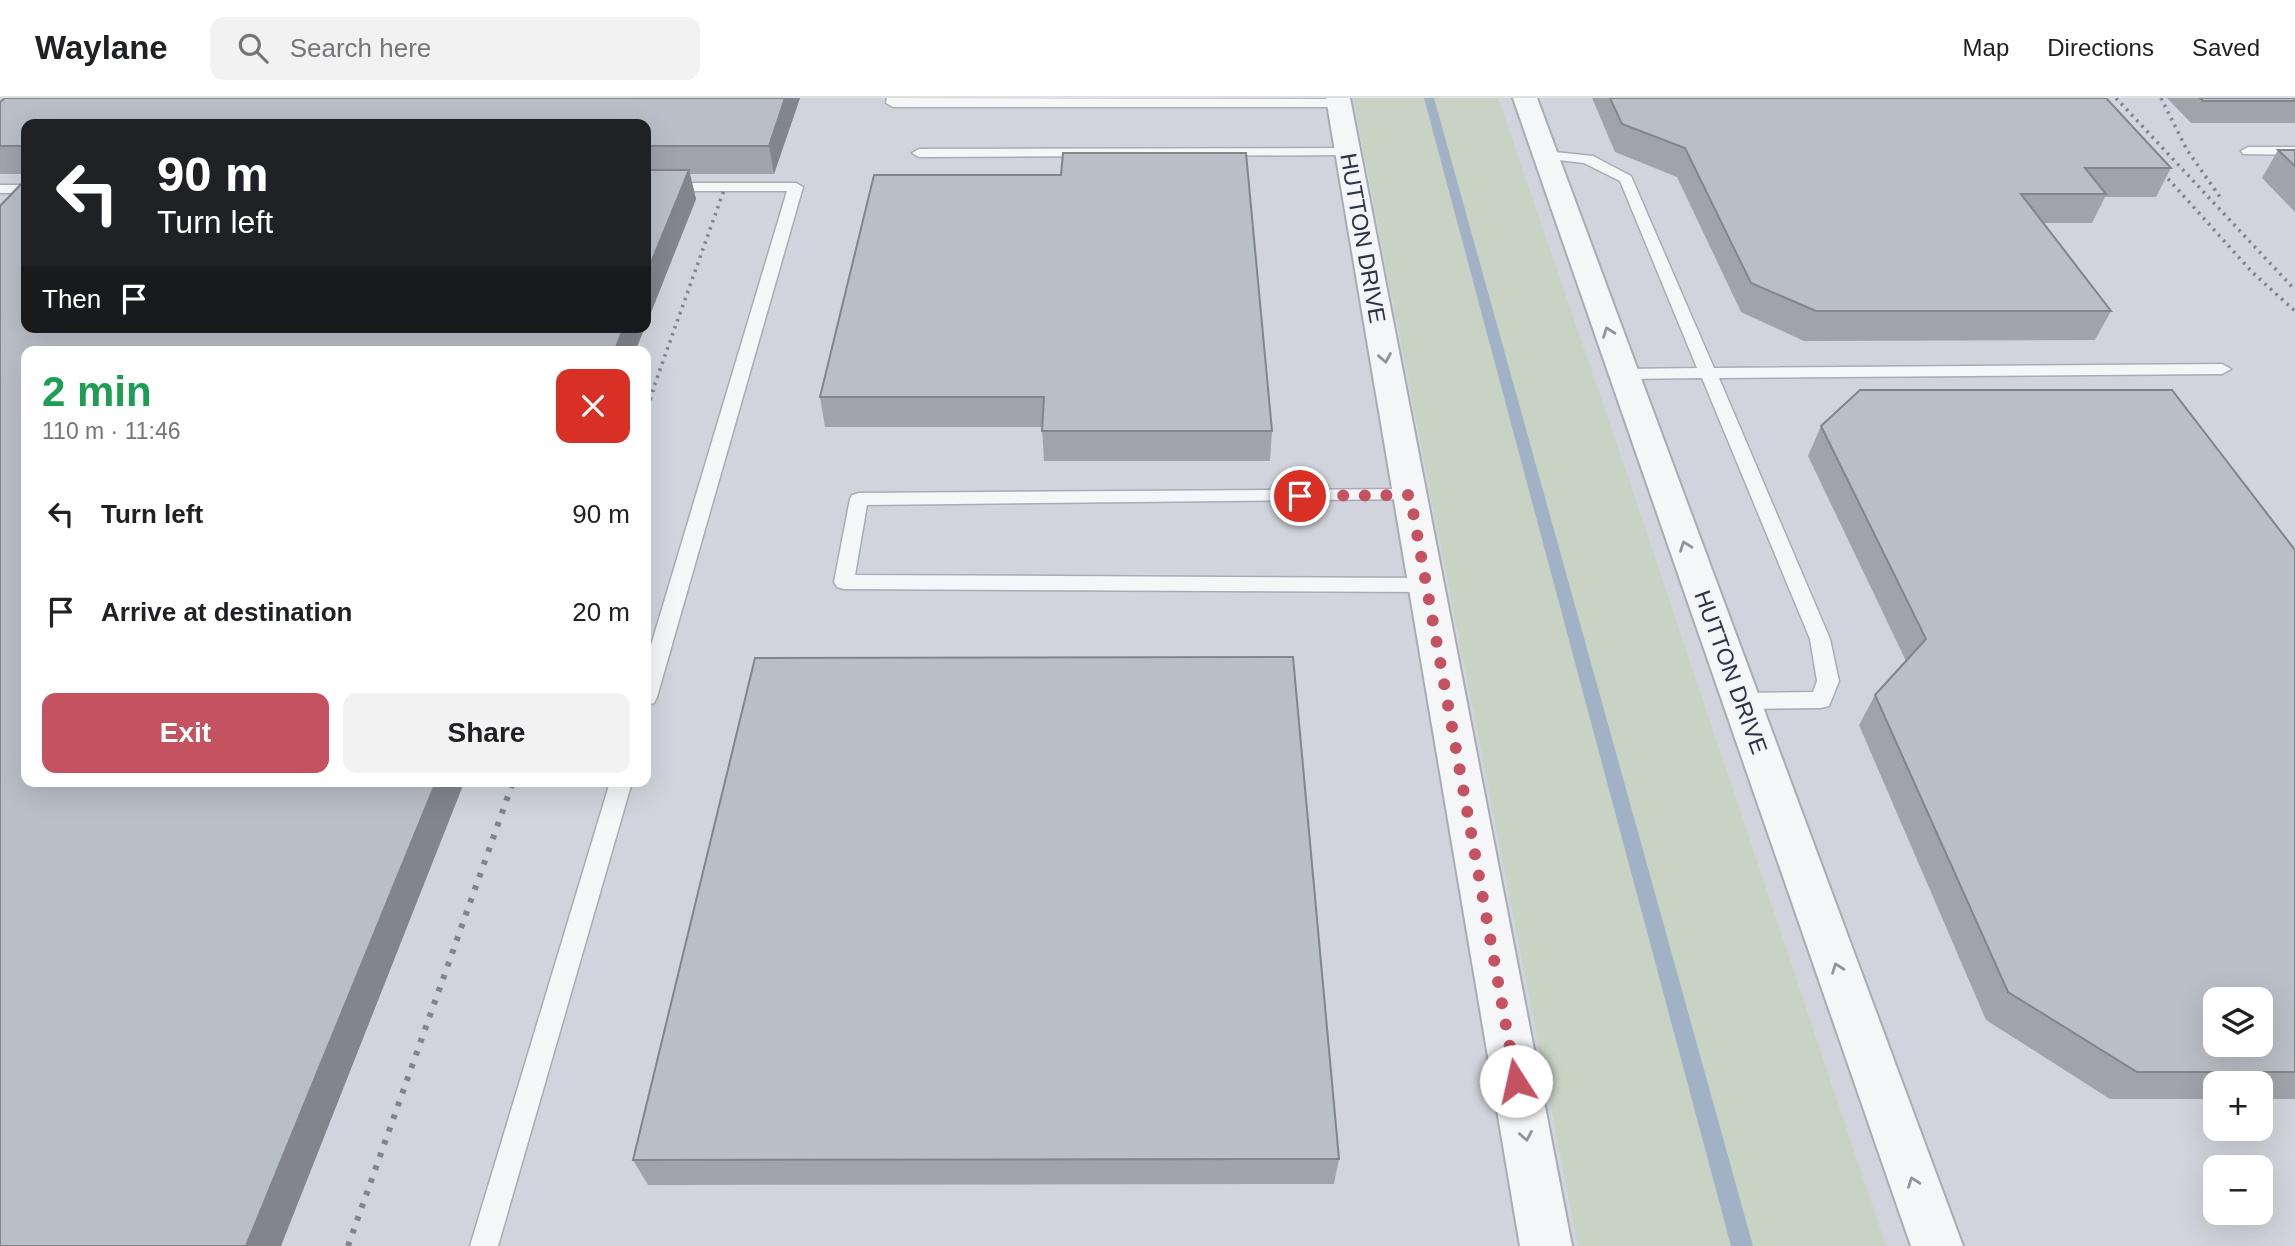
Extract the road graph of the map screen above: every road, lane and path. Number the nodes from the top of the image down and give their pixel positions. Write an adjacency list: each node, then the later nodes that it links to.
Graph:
1 (894, 98): 3 (lane)
2 (1525, 98): 9 (street, HUTTON DRIVE)
3 (1241, 100): 4 (lane)
4 (1338, 101): 7 (street, HUTTON DRIVE)
5 (2248, 151): 6 (lane)
6 (2295, 151)
7 (1348, 152): 8 (lane); 16 (street, HUTTON DRIVE, one-way to 16)
8 (919, 153)
9 (1545, 155): 14 (street, HUTTON DRIVE, one-way to 9); 15 (lane)
10 (651, 187): 18 (lane)
11 (0, 189): 12 (lane)
12 (21, 189)
13 (2222, 369): 15 (lane)
14 (1623, 374): 15 (lane); 19 (street, HUTTON DRIVE, one-way to 14)
15 (1709, 374): 19 (lane)
16 (1410, 495): 17 (street, HUTTON DRIVE); 17 (lane)
17 (1426, 586): 22 (street, HUTTON DRIVE, one-way to 22)
18 (651, 680)
19 (1741, 701): 23 (street, HUTTON DRIVE, one-way to 19)
20 (620, 787): 21 (lane)
21 (484, 1246)
22 (1546, 1246)
23 (1937, 1246)

